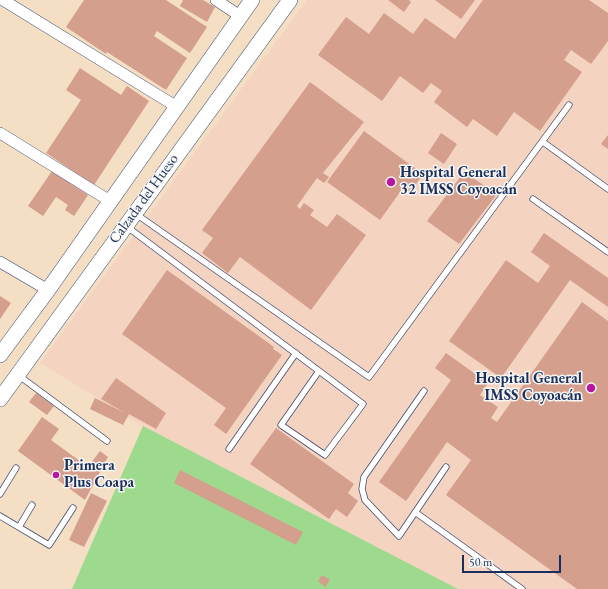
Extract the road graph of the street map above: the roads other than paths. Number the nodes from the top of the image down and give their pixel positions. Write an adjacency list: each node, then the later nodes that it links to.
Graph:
1 (4, 0): 7 (street)
2 (216, 0): 5 (street)
3 (252, 0): 5 (main road, Calzada del Hueso)
4 (290, 0): 13 (main road, Calzada del Hueso)
5 (240, 16): 7 (main road, Calzada del Hueso)
6 (569, 105): 9 (lane)
7 (176, 107): 12 (main road, Calzada del Hueso)
8 (0, 133): 12 (street)
9 (543, 142): 10 (lane); 13 (lane)
10 (608, 189)
11 (533, 199): 15 (lane)
12 (110, 201): 17 (main road, Calzada del Hueso)
13 (134, 213): 14 (main road, Calzada del Hueso)
14 (125, 225): 18 (lane); 21 (main road, Calzada del Hueso)
15 (608, 252)
16 (0, 262): 17 (street)
17 (48, 290): 19 (main road, Calzada del Hueso)
18 (296, 353): 20 (lane); 25 (lane)
19 (0, 355)
20 (319, 371): 20 (lane)
21 (17, 375): 23 (main road, Calzada del Hueso); 24 (lane)
22 (424, 391): 31 (lane)
23 (0, 399)
24 (107, 441)
25 (229, 449)
26 (446, 467): 31 (lane)
27 (16, 468): 28 (lane)
28 (0, 494)
29 (32, 505): 33 (lane)
30 (73, 508): 33 (lane)
31 (415, 512): 34 (lane)
32 (0, 516): 33 (lane)
33 (19, 528)
34 (522, 589)

